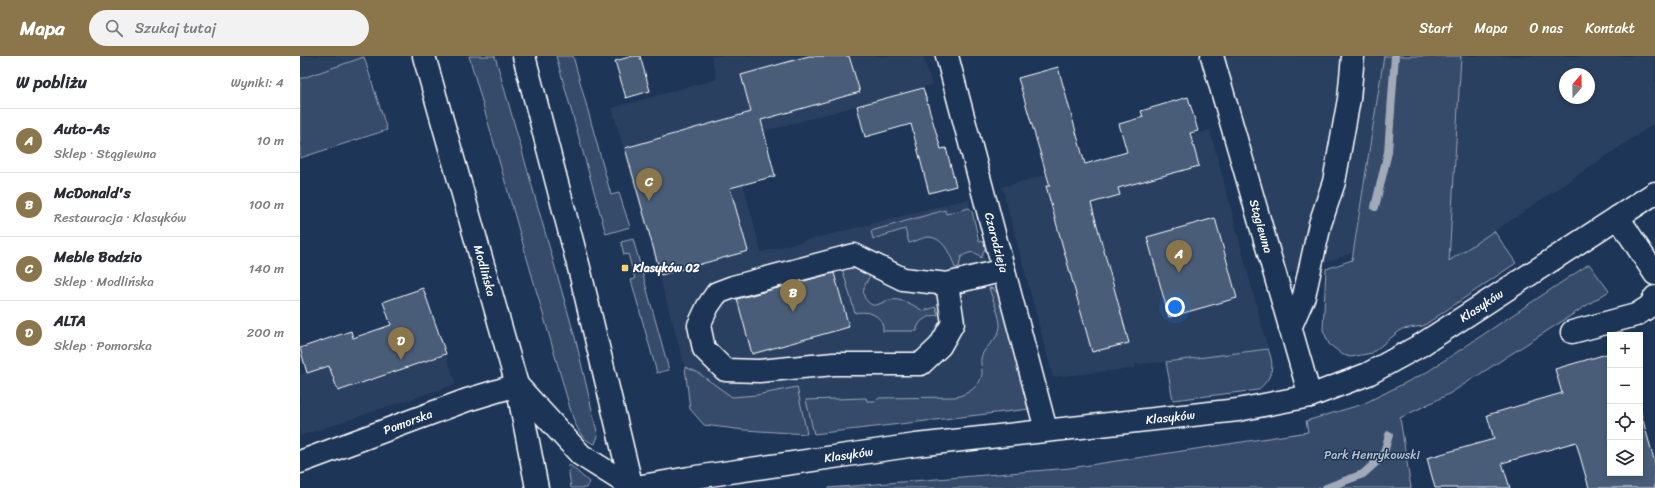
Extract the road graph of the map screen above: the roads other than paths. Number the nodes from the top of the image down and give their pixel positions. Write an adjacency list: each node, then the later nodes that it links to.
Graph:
1 (424, 56): 14 (street, Modlińska)
2 (524, 56): 19 (street)
3 (947, 56): 8 (street, Czarodzieja)
4 (1212, 56): 12 (street, Stągiewna)
5 (1353, 56): 12 (street)
6 (1655, 193): 7 (street, Klasyków)
7 (1618, 217): 9 (street); 15 (street, Klasyków)
8 (1004, 270): 10 (street); 16 (street, Czarodzieja)
9 (1655, 274)
10 (947, 284): 10 (street)
11 (1655, 297): 13 (street)
12 (1290, 328): 15 (street, Stągiewna)
13 (1572, 332)
14 (517, 385): 17 (street, Pomorska); 18 (street, Modlińska); 19 (street)
15 (1310, 396): 16 (street, Klasyków)
16 (1046, 430): 19 (street, Klasyków)
17 (300, 462)
18 (537, 488)
19 (631, 488)

